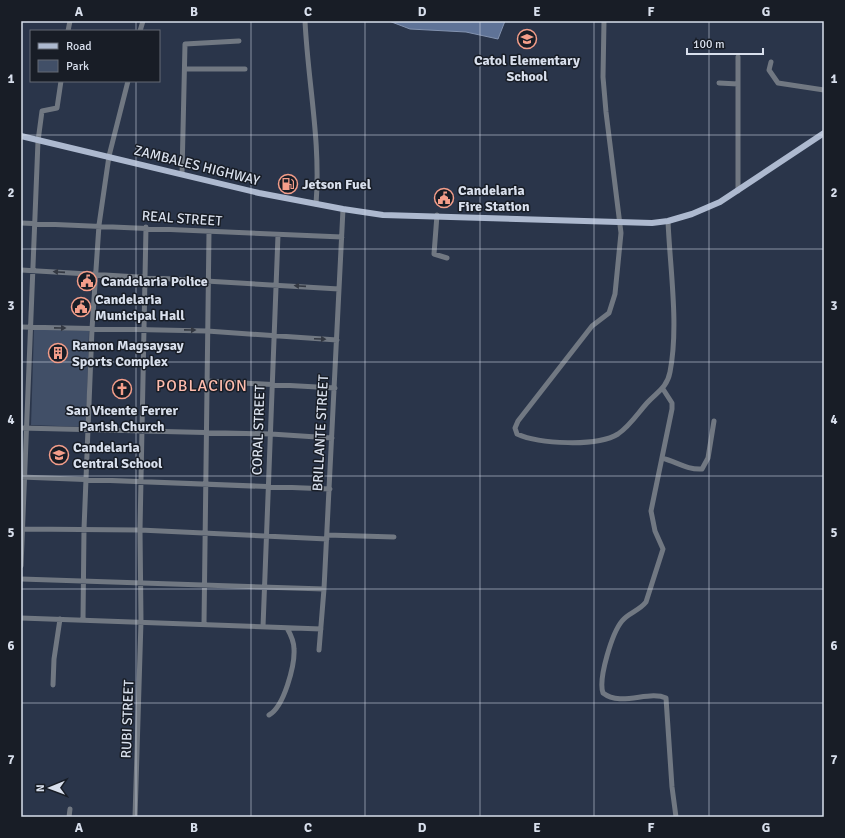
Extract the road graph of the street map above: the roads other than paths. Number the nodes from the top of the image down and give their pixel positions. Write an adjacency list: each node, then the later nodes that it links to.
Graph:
1 (305, 21): 19 (street)
2 (604, 21): 25 (street)
3 (239, 41): 6 (street)
4 (738, 57): 11 (street)
5 (771, 62): 12 (street)
6 (185, 69): 7 (street); 17 (street)
7 (245, 69)
8 (61, 82): 15 (street)
9 (128, 82): 16 (street)
10 (719, 83): 11 (street)
11 (738, 84): 18 (street)
12 (824, 90)
13 (824, 133): 18 (main road, ZAMBALES HIGHWAY)
14 (21, 136): 15 (main road, ZAMBALES HIGHWAY)
15 (38, 141): 16 (main road, ZAMBALES HIGHWAY); 24 (street)
16 (109, 156): 17 (main road, ZAMBALES HIGHWAY); 26 (street)
17 (182, 174): 19 (main road, ZAMBALES HIGHWAY)
18 (738, 191): 22 (main road, ZAMBALES HIGHWAY)
19 (316, 204): 20 (main road, ZAMBALES HIGHWAY)
20 (343, 209): 21 (main road, ZAMBALES HIGHWAY); 30 (street, BRILLANTE STREET)
21 (437, 215): 25 (main road, ZAMBALES HIGHWAY); 31 (street)
22 (668, 221): 25 (main road, ZAMBALES HIGHWAY); 49 (street)
23 (21, 223): 24 (street, REAL STREET)
24 (35, 224): 26 (street, REAL STREET); 33 (street)
25 (620, 224): 49 (street)
26 (99, 225): 27 (street, REAL STREET); 34 (street)
27 (146, 227): 28 (street, REAL STREET); 35 (street, RUBI STREET)
28 (209, 232): 29 (street, REAL STREET); 36 (street)
29 (278, 235): 30 (street, REAL STREET); 37 (street, CORAL STREET)
30 (342, 237): 38 (street, BRILLANTE STREET)
31 (447, 258)
32 (21, 270): 33 (street)
33 (32, 270): 34 (street, one-way to 33); 40 (street)
34 (96, 275): 35 (street); 41 (street)
35 (145, 276): 36 (street); 42 (street, RUBI STREET)
36 (209, 281): 37 (street); 43 (street)
37 (276, 285): 38 (street, one-way to 37); 44 (street, CORAL STREET)
38 (339, 289): 45 (street, BRILLANTE STREET)
39 (21, 328): 40 (street)
40 (31, 328): 41 (street, one-way to 41); 51 (street)
41 (92, 329): 42 (street); 52 (street)
42 (144, 329): 43 (street, one-way to 43); 53 (street, RUBI STREET)
43 (207, 331): 44 (street); 46 (street)
44 (274, 336): 45 (street, one-way to 45); 47 (street, CORAL STREET)
45 (337, 340): 48 (street, BRILLANTE STREET)
46 (207, 381): 47 (street); 54 (street)
47 (272, 384): 48 (street); 55 (street, CORAL STREET)
48 (335, 388): 56 (street, BRILLANTE STREET)
49 (663, 389): 57 (street)
50 (714, 420): 57 (street)
51 (24, 428): 52 (street); 58 (street)
52 (89, 431): 53 (street); 59 (street)
53 (142, 432): 54 (street); 60 (street, RUBI STREET)
54 (207, 433): 55 (street); 61 (street)
55 (271, 434): 56 (street); 62 (street, CORAL STREET)
56 (332, 438): 63 (street, BRILLANTE STREET)
57 (662, 458): 92 (street)
58 (23, 477): 59 (street); 64 (street)
59 (87, 481): 60 (street); 65 (street)
60 (141, 481): 61 (street); 66 (street, RUBI STREET)
61 (206, 483): 62 (street); 67 (street)
62 (268, 486): 63 (street); 68 (street, CORAL STREET)
63 (330, 489): 69 (street, BRILLANTE STREET)
64 (22, 529): 65 (street); 71 (street)
65 (84, 529): 66 (street); 73 (street)
66 (140, 530): 67 (street); 74 (street, RUBI STREET)
67 (205, 533): 68 (street); 75 (street)
68 (266, 536): 69 (street); 76 (street, CORAL STREET)
69 (327, 537): 70 (street); 77 (street, BRILLANTE STREET)
70 (394, 537)
71 (21, 566)
72 (21, 579): 73 (street)
73 (83, 580): 74 (street); 80 (street)
74 (141, 583): 75 (street); 81 (street, RUBI STREET)
75 (205, 585): 76 (street); 82 (street)
76 (264, 587): 77 (street); 83 (street, CORAL STREET)
77 (324, 589): 85 (street, BRILLANTE STREET)
78 (21, 618): 79 (street)
79 (60, 619): 80 (street); 87 (street)
80 (83, 620): 81 (street)
81 (141, 621): 82 (street); 91 (street, RUBI STREET)
82 (204, 624): 83 (street)
83 (263, 627): 84 (street)
84 (288, 628): 85 (street); 88 (street)
85 (321, 629): 86 (street, BRILLANTE STREET)
86 (319, 650)
87 (53, 685)
88 (269, 715)
89 (70, 809): 90 (street)
90 (69, 817)
91 (135, 817)
92 (676, 817)

